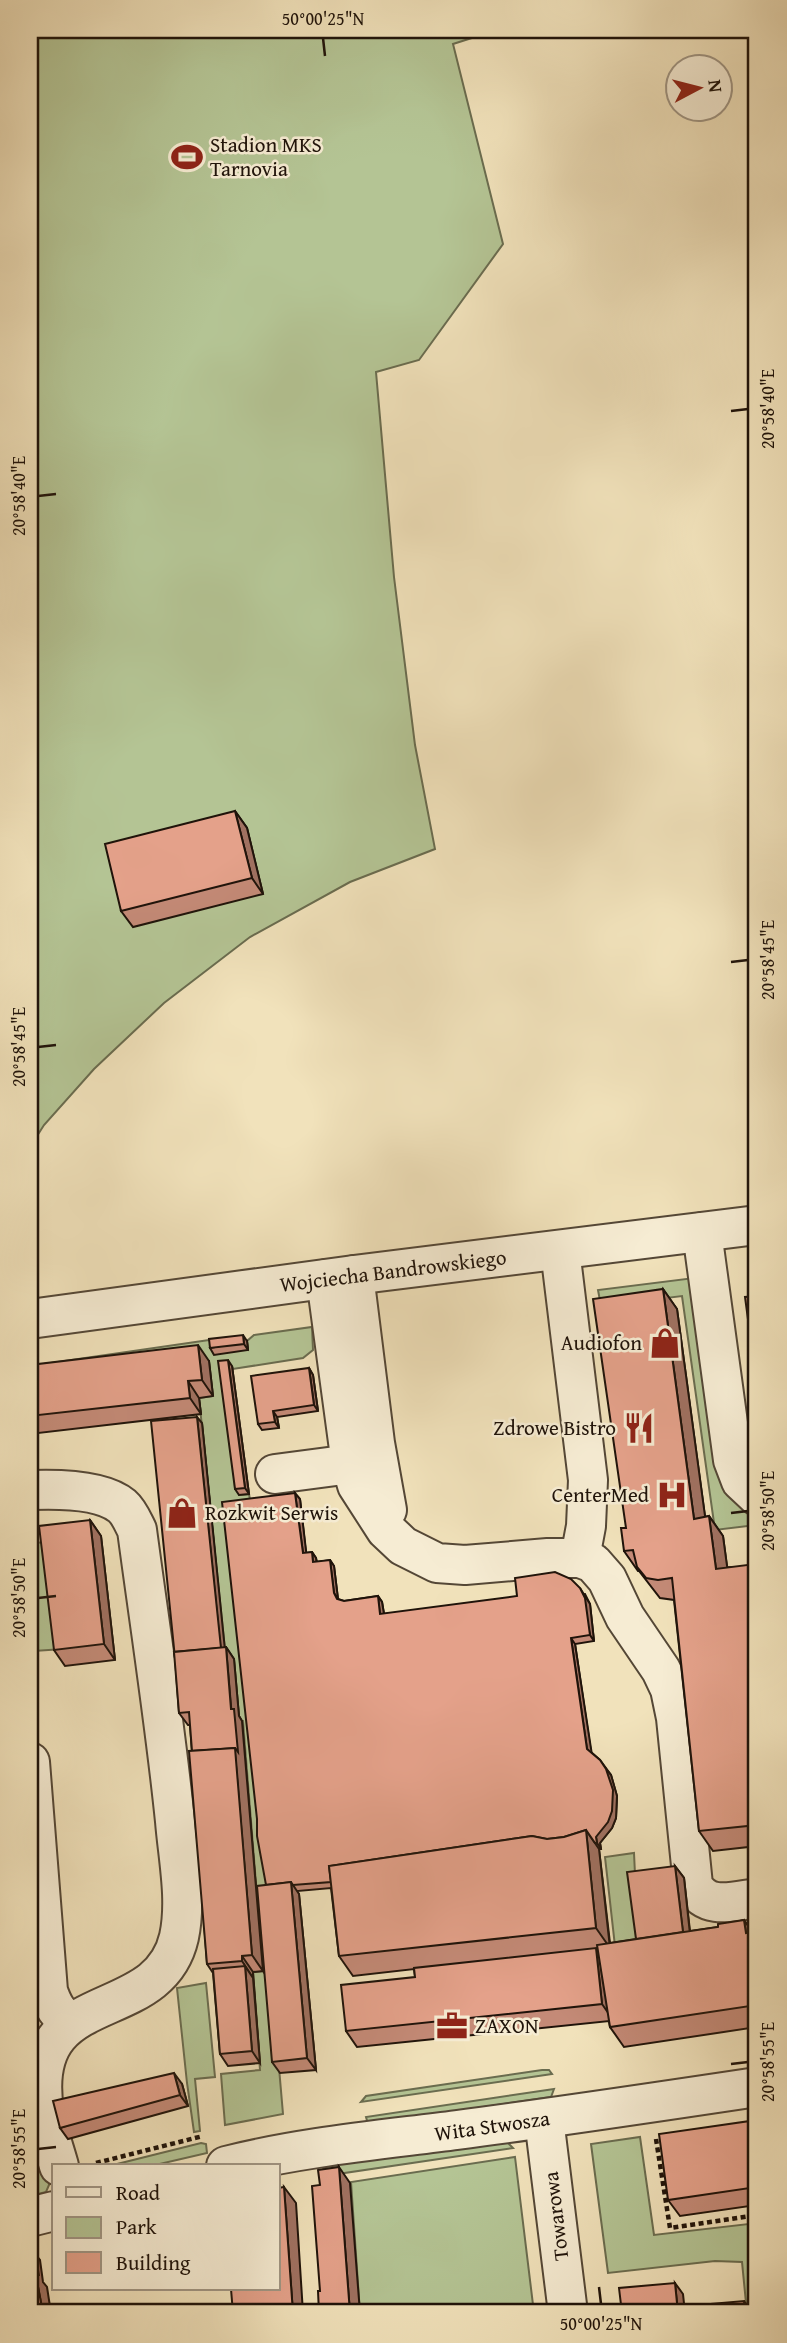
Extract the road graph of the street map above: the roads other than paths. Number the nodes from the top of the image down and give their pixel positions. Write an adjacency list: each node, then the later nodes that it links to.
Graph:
1 (757, 1225): 2 (street, Wojciecha Bandrowskiego)
2 (702, 1232): 3 (street, Wojciecha Bandrowskiego); 9 (street)
3 (560, 1250): 4 (street, Wojciecha Bandrowskiego); 11 (street)
4 (340, 1277): 5 (street, Wojciecha Bandrowskiego); 6 (street); 10 (street)
5 (30, 1319)
6 (351, 1464): 7 (street); 10 (street)
7 (275, 1475)
8 (30, 1490): 14 (street)
9 (757, 1496)
10 (403, 1546): 11 (street)
11 (580, 1558): 13 (street)
12 (30, 1762): 14 (street)
13 (757, 1898)
14 (70, 2023): 17 (street)
15 (757, 2087): 16 (street, Wita Stwosza)
16 (544, 2119): 18 (street, Wita Stwosza); 21 (street, Towarowa)
17 (58, 2164)
18 (235, 2164)
19 (52, 2212): 20 (street)
20 (30, 2217)
21 (568, 2313)

